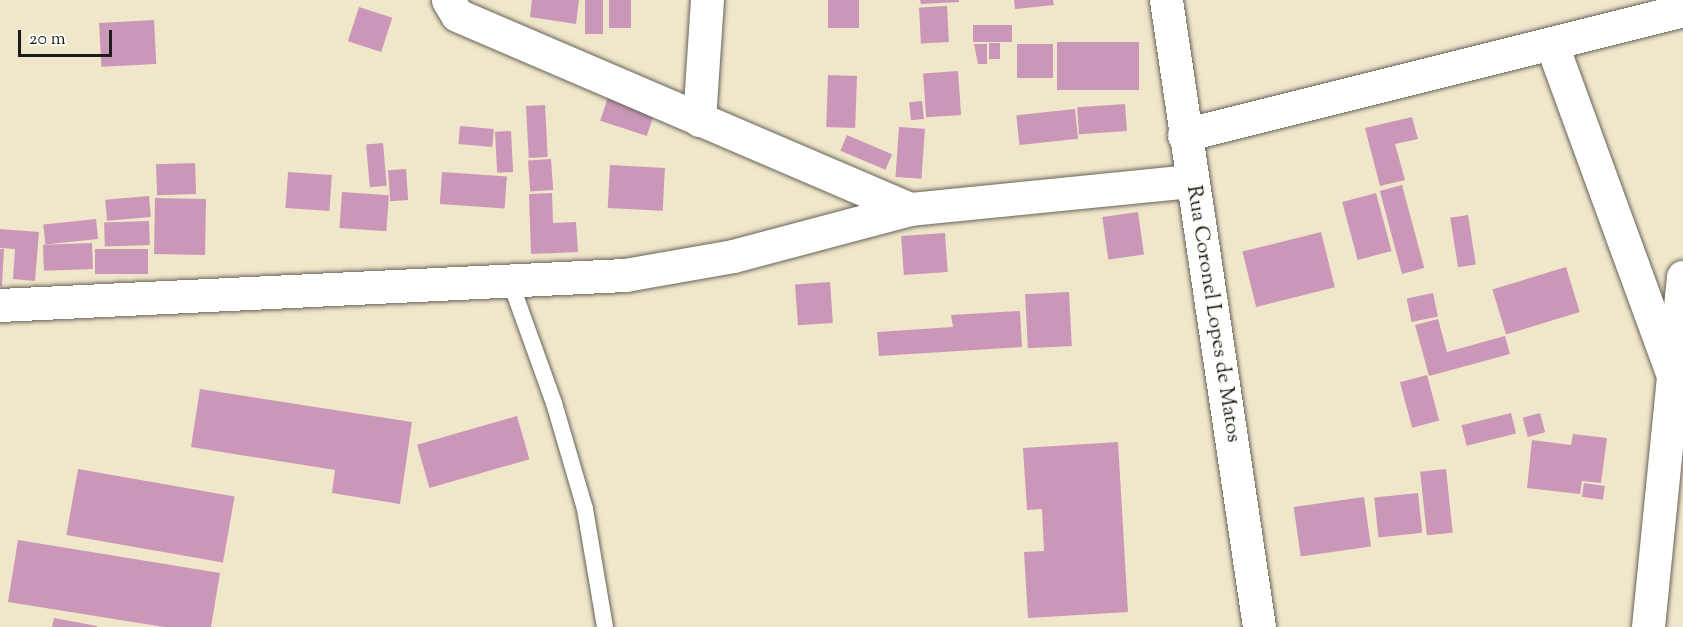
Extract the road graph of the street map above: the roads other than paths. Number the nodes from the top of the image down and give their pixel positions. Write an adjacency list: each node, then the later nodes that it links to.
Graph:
1 (448, 0): 6 (street)
2 (707, 0): 6 (street)
3 (1166, 0): 7 (street, Rua Coronel Lopes de Matos)
4 (1683, 10): 5 (street)
5 (1551, 45): 7 (street); 13 (street)
6 (699, 120): 9 (street)
7 (1184, 135): 8 (street, Rua Coronel Lopes de Matos)
8 (1192, 181): 9 (street); 15 (street, Rua Coronel Lopes de Matos)
9 (910, 209): 11 (street)
10 (1683, 277): 13 (street)
11 (510, 281): 12 (street); 14 (lane)
12 (0, 305)
13 (1673, 375): 16 (street)
14 (605, 627)
15 (1259, 627)
16 (1648, 627)

